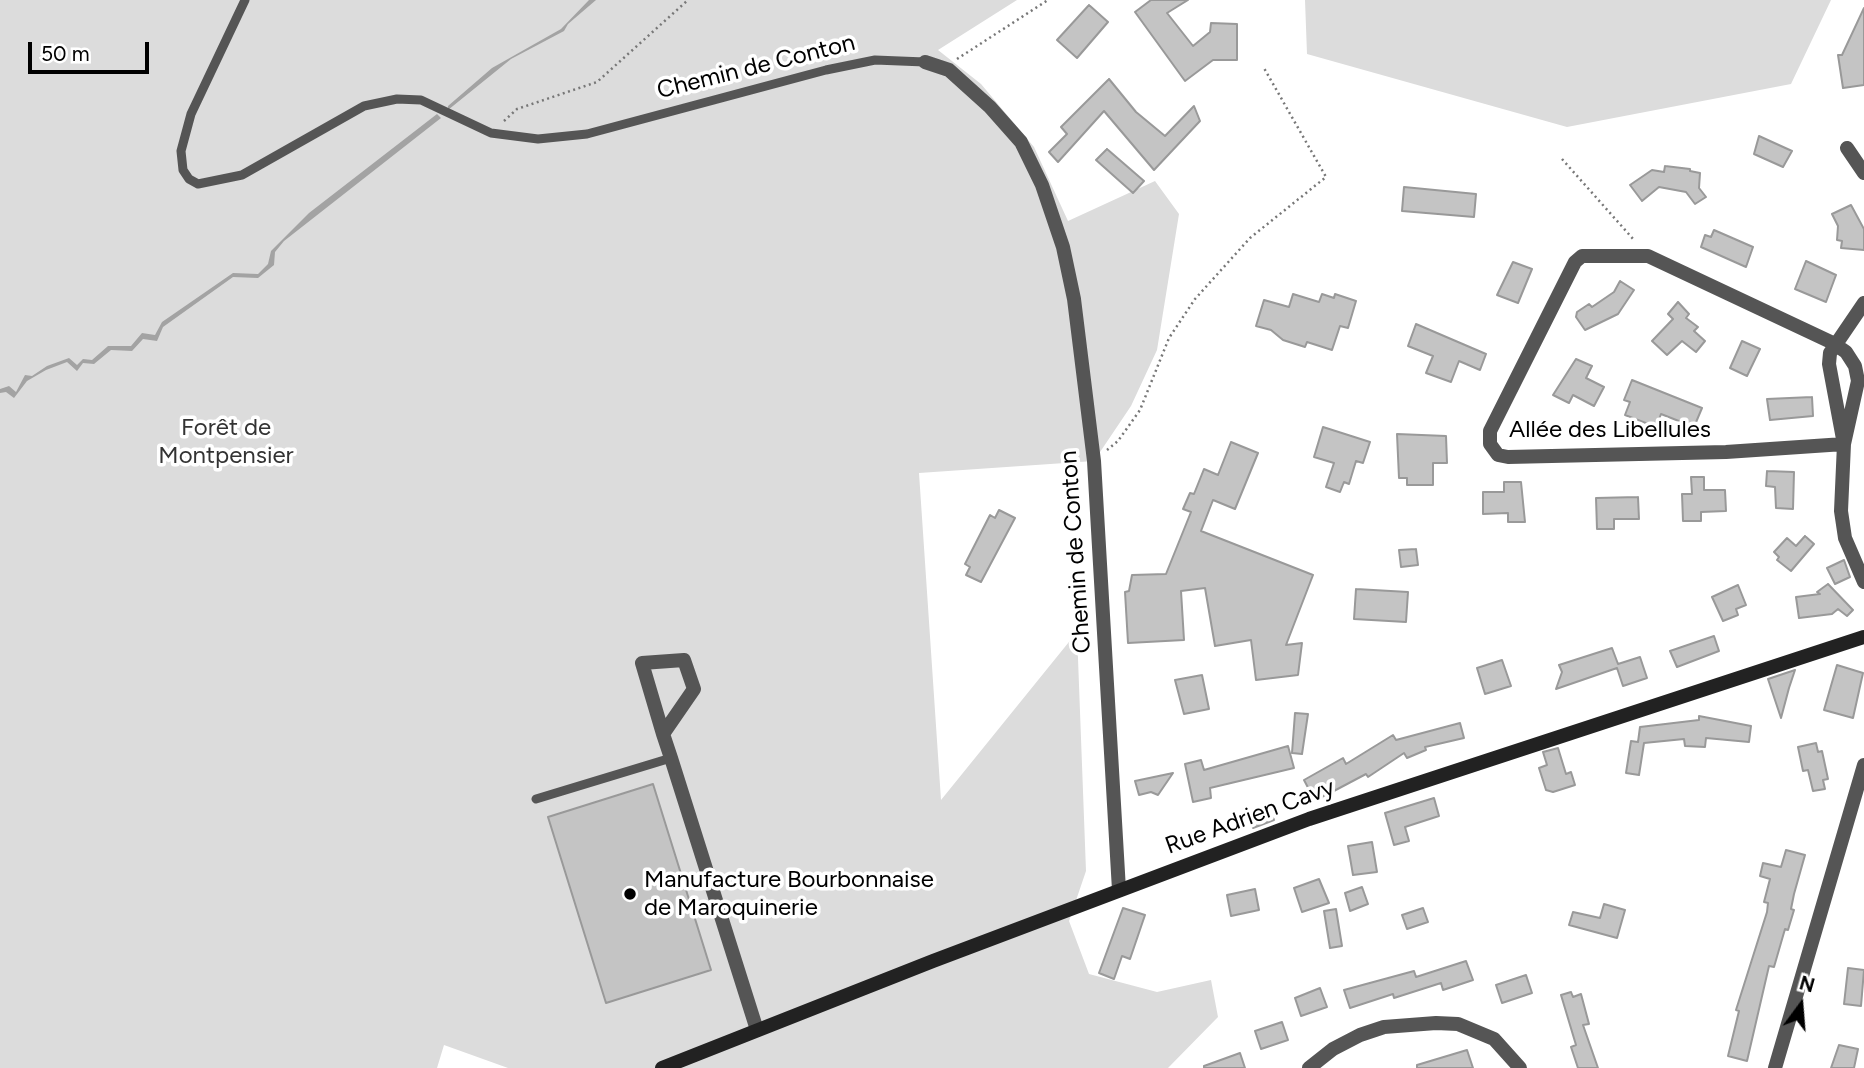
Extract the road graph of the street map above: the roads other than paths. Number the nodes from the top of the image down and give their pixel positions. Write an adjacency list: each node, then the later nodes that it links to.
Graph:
1 (245, 0): 2 (lane, Chemin de Conton)
2 (925, 62): 14 (street, Chemin de Conton)
3 (1847, 148): 4 (street)
4 (1864, 173)
5 (1864, 303): 6 (street)
6 (1833, 343): 7 (street); 7 (street); 7 (street, Allée des Libellules)
7 (1844, 444): 8 (street)
8 (1864, 582)
9 (1864, 637): 14 (main road, Rue Adrien Cavy)
10 (663, 734): 10 (street); 11 (street)
11 (671, 758): 13 (lane); 15 (street)
12 (1864, 765): 19 (street)
13 (536, 799)
14 (1119, 890): 15 (main road, Rue Adrien Cavy)
15 (757, 1030): 16 (main road, Rue Adrien Cavy)
16 (662, 1068)
17 (1309, 1068): 18 (street)
18 (1520, 1068)
19 (1775, 1068)

